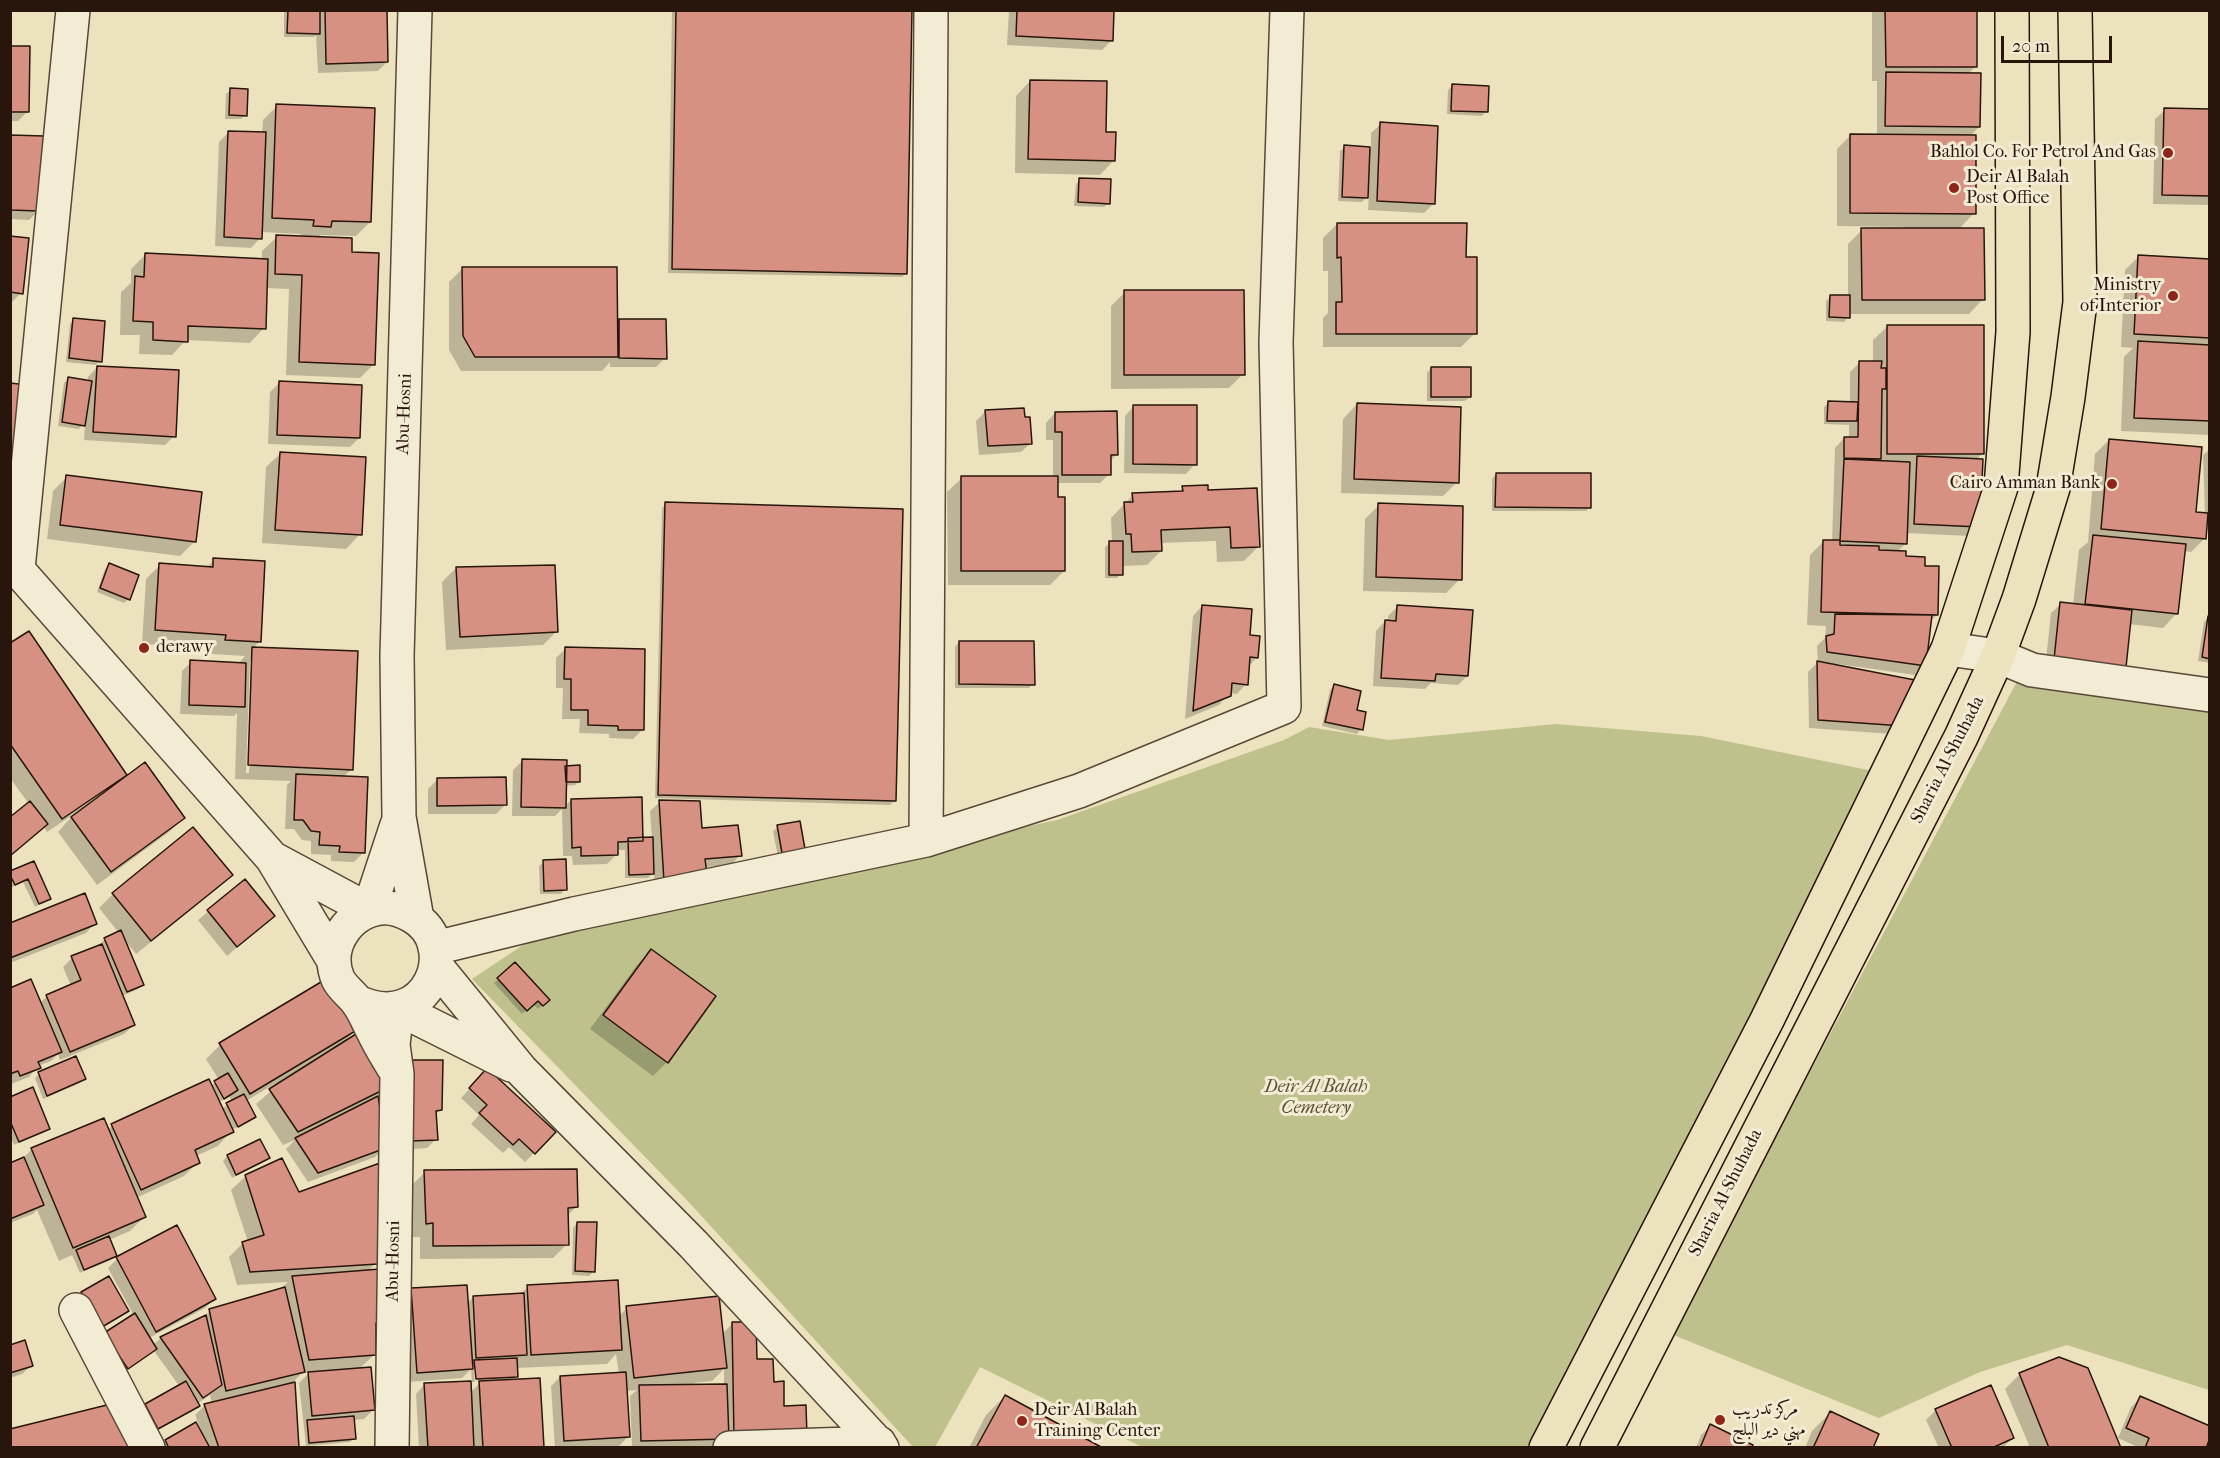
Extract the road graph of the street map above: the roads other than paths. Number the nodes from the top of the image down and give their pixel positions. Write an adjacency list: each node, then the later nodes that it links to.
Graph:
1 (73, 10): 7 (street)
2 (415, 10): 11 (street, Abu-Hosni)
3 (931, 10): 12 (street)
4 (1287, 10): 12 (street)
5 (2012, 10): 8 (main road)
6 (2075, 10): 9 (main road, Sharia Al-Shuhada)
7 (14, 565): 13 (street)
8 (1948, 649): 9 (street); 27 (main road)
9 (1998, 656): 10 (street); 28 (main road, Sharia Al-Shuhada)
10 (2210, 696)
11 (399, 817): 14 (street, Abu-Hosni); 15 (street, Abu-Hosni)
12 (927, 840): 16 (street)
13 (272, 858): 14 (street); 17 (street, Abu-Hosni)
14 (369, 910): 15 (street); 17 (street)
15 (417, 919): 16 (street, Abu-Hosni)
16 (436, 957): 19 (street); 20 (street, Abu-Hosni)
17 (334, 961): 18 (street, Abu-Hosni)
18 (358, 1002): 19 (street); 21 (street, Abu-Hosni)
19 (397, 1008): 20 (street); 21 (street, Abu-Hosni)
20 (521, 1070): 23 (street)
21 (397, 1074): 25 (street, Abu-Hosni)
22 (76, 1310): 24 (street)
23 (880, 1445): 26 (street)
24 (148, 1448)
25 (392, 1448)
26 (730, 1448)
27 (1546, 1448)
28 (1597, 1448)

